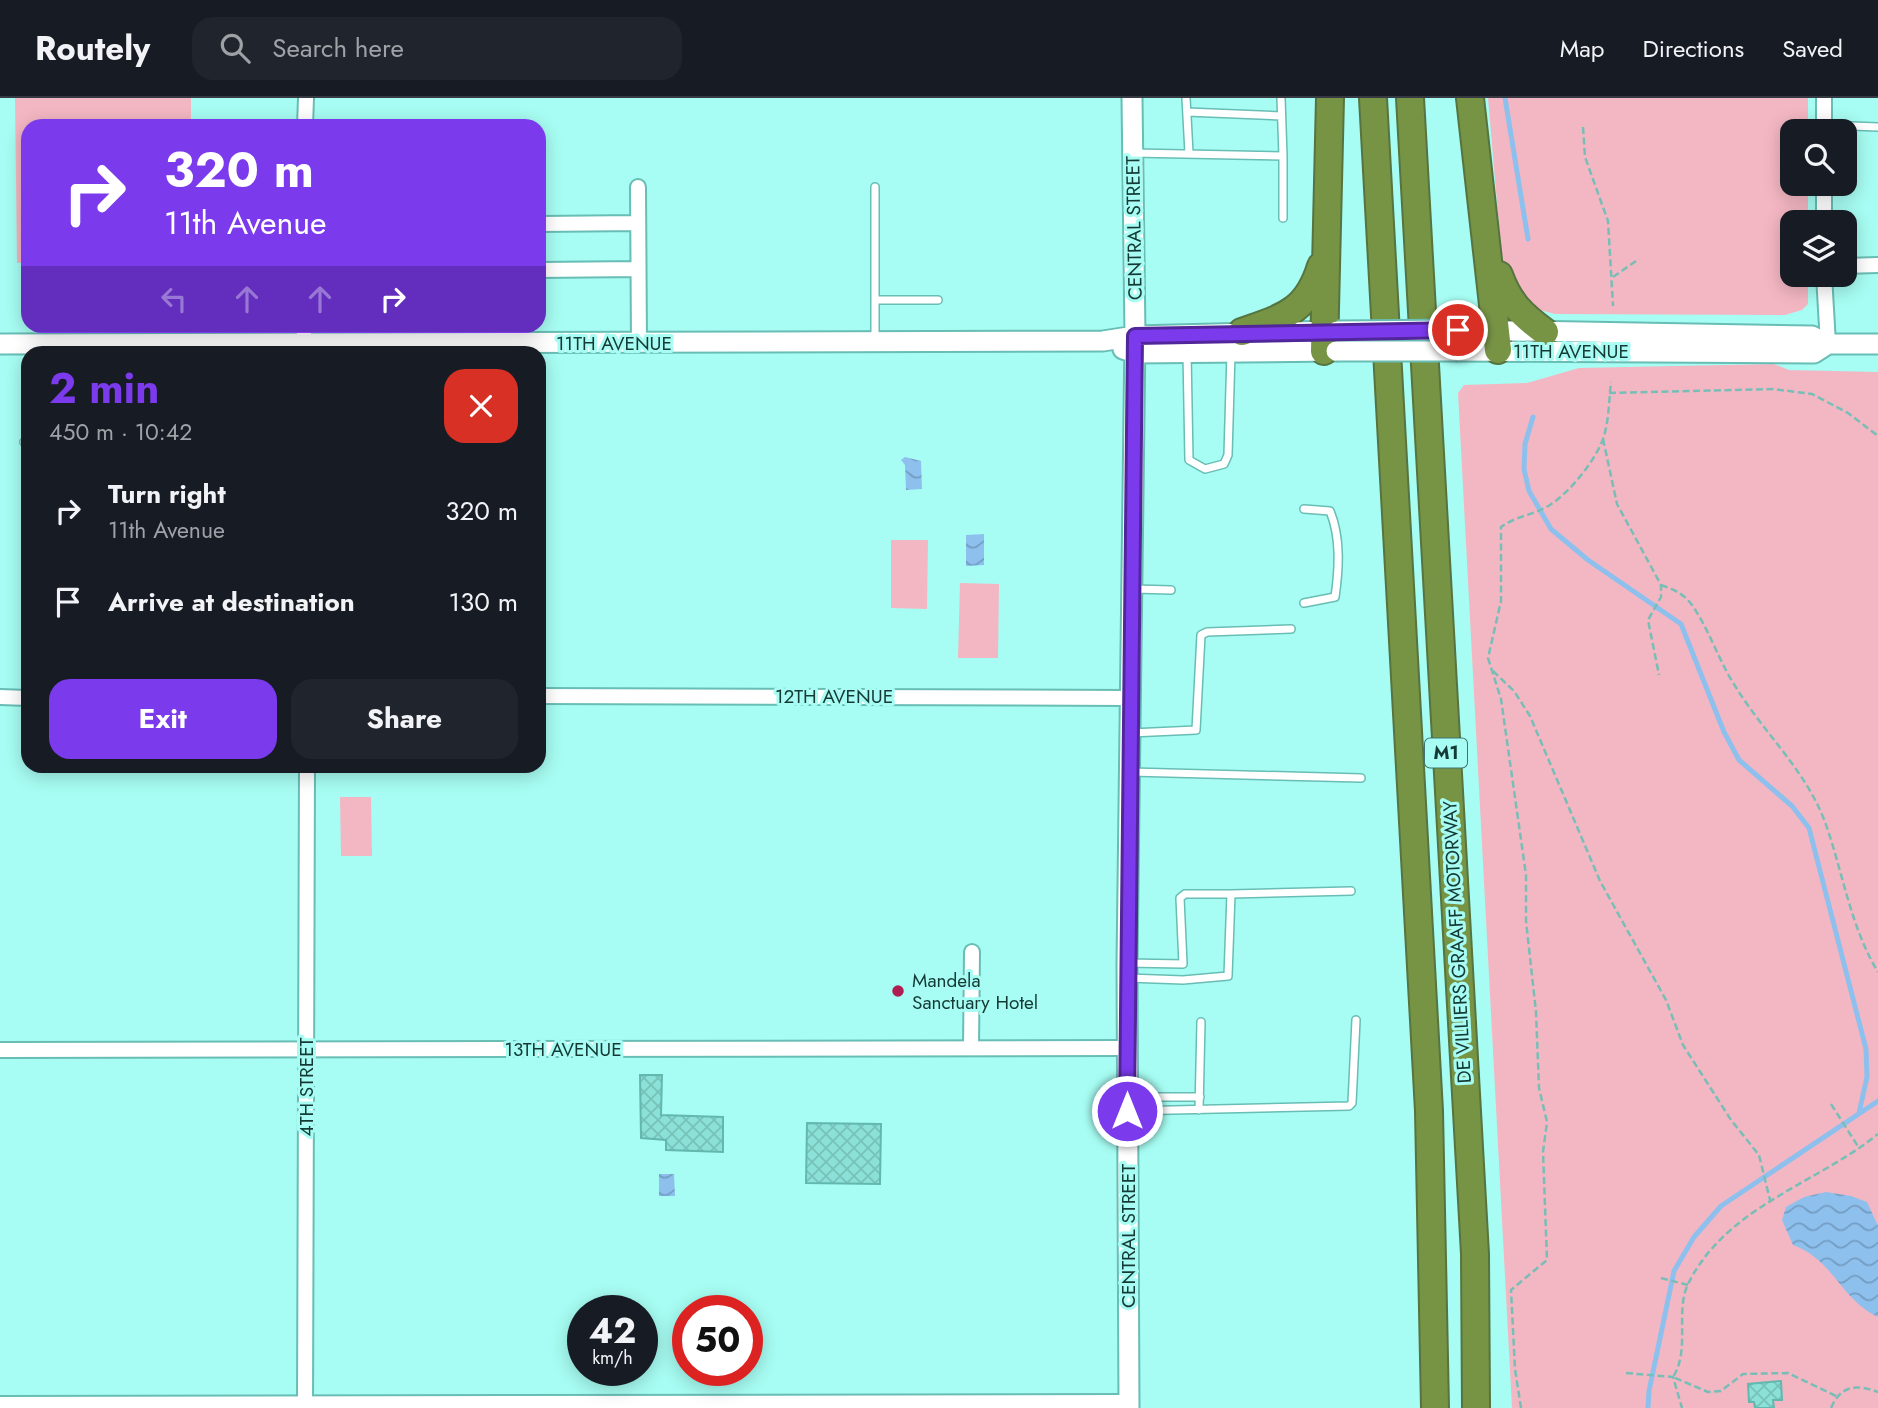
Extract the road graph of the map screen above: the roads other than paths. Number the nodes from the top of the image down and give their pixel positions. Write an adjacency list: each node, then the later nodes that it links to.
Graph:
1 (306, 98): 12 (street)
2 (1132, 98): 16 (main road, CENTRAL STREET)
3 (1186, 98): 10 (lane)
4 (1281, 98): 11 (lane)
5 (1330, 98): 25 (highway)
6 (1373, 98): 78 (highway, M1)
7 (1410, 98): 79 (highway, DE VILLIERS GRAAFF MOTORWAY / M1)
8 (1470, 98): 22 (highway)
9 (1824, 98): 13 (street)
10 (1187, 112): 11 (lane); 17 (lane)
11 (1281, 116): 18 (lane)
12 (306, 119)
13 (1824, 119)
14 (1857, 127): 15 (lane)
15 (1878, 127)
16 (1133, 153): 17 (lane); 41 (main road, CENTRAL STREET)
17 (1189, 153): 18 (lane)
18 (1283, 156): 21 (lane)
19 (638, 187): 23 (street)
20 (876, 187): 31 (lane)
21 (1283, 218)
22 (1485, 219): 33 (highway); 36 (highway)
23 (638, 223): 24 (street); 28 (street)
24 (546, 225)
25 (1326, 249): 35 (highway); 38 (highway)
26 (1878, 265): 27 (street)
27 (1857, 266)
28 (638, 269): 29 (street); 39 (street)
29 (546, 271)
30 (1825, 287): 42 (street)
31 (876, 300): 32 (lane); 37 (lane)
32 (938, 300)
33 (1545, 332): 36 (main road, 11TH AVENUE); 42 (main road, 11TH AVENUE)
34 (304, 341): 39 (main road, 11TH AVENUE); 45 (main road, 11TH AVENUE)
35 (1331, 341): 36 (main road, 11TH AVENUE, bridge); 36 (main road, 11TH AVENUE, bridge); 38 (main road, 11TH AVENUE)
36 (1498, 341): 42 (main road, 11TH AVENUE)
37 (876, 342): 39 (main road, 11TH AVENUE); 41 (main road, 11TH AVENUE)
38 (1236, 342): 41 (main road, 11TH AVENUE); 46 (main road, 11TH AVENUE); 46 (lane)
39 (639, 343)
40 (0, 344): 44 (main road, 11TH AVENUE)
41 (1135, 344): 46 (main road, 11TH AVENUE); 48 (main road, CENTRAL STREET)
42 (1828, 344): 43 (main road, 11TH AVENUE)
43 (1878, 344)
44 (33, 346)
45 (165, 346)
46 (1187, 353)
47 (1304, 509): 50 (lane)
48 (1133, 589): 49 (lane); 55 (main road, CENTRAL STREET)
49 (1171, 590)
50 (1304, 603)
51 (1291, 629): 56 (lane)
52 (546, 696): 55 (street, 12TH AVENUE)
53 (0, 697): 54 (street)
54 (21, 698)
55 (1129, 698): 56 (main road, CENTRAL STREET)
56 (1129, 733): 57 (main road, CENTRAL STREET)
57 (1129, 772): 59 (lane); 64 (main road, CENTRAL STREET)
58 (307, 773): 71 (street, 4TH STREET)
59 (1361, 778)
60 (1351, 891): 61 (lane)
61 (1231, 894): 63 (lane); 65 (lane)
62 (972, 952): 68 (street)
63 (1183, 964): 64 (lane); 65 (lane)
64 (1127, 970): 65 (lane); 69 (main road, CENTRAL STREET)
65 (1183, 980)
66 (1356, 1020): 74 (lane)
67 (1201, 1022): 72 (lane)
68 (971, 1048): 69 (street, 13TH AVENUE); 71 (street, 13TH AVENUE)
69 (1127, 1048): 73 (main road, CENTRAL STREET)
70 (0, 1050): 71 (street, 13TH AVENUE)
71 (305, 1050): 77 (street, 4TH STREET)
72 (1200, 1097): 73 (lane); 74 (lane)
73 (1127, 1104): 74 (lane); 76 (main road, CENTRAL STREET)
74 (1199, 1110)
75 (0, 1404): 77 (street)
76 (1129, 1405): 77 (street)
77 (305, 1406)
78 (1435, 1408)
79 (1476, 1408)

